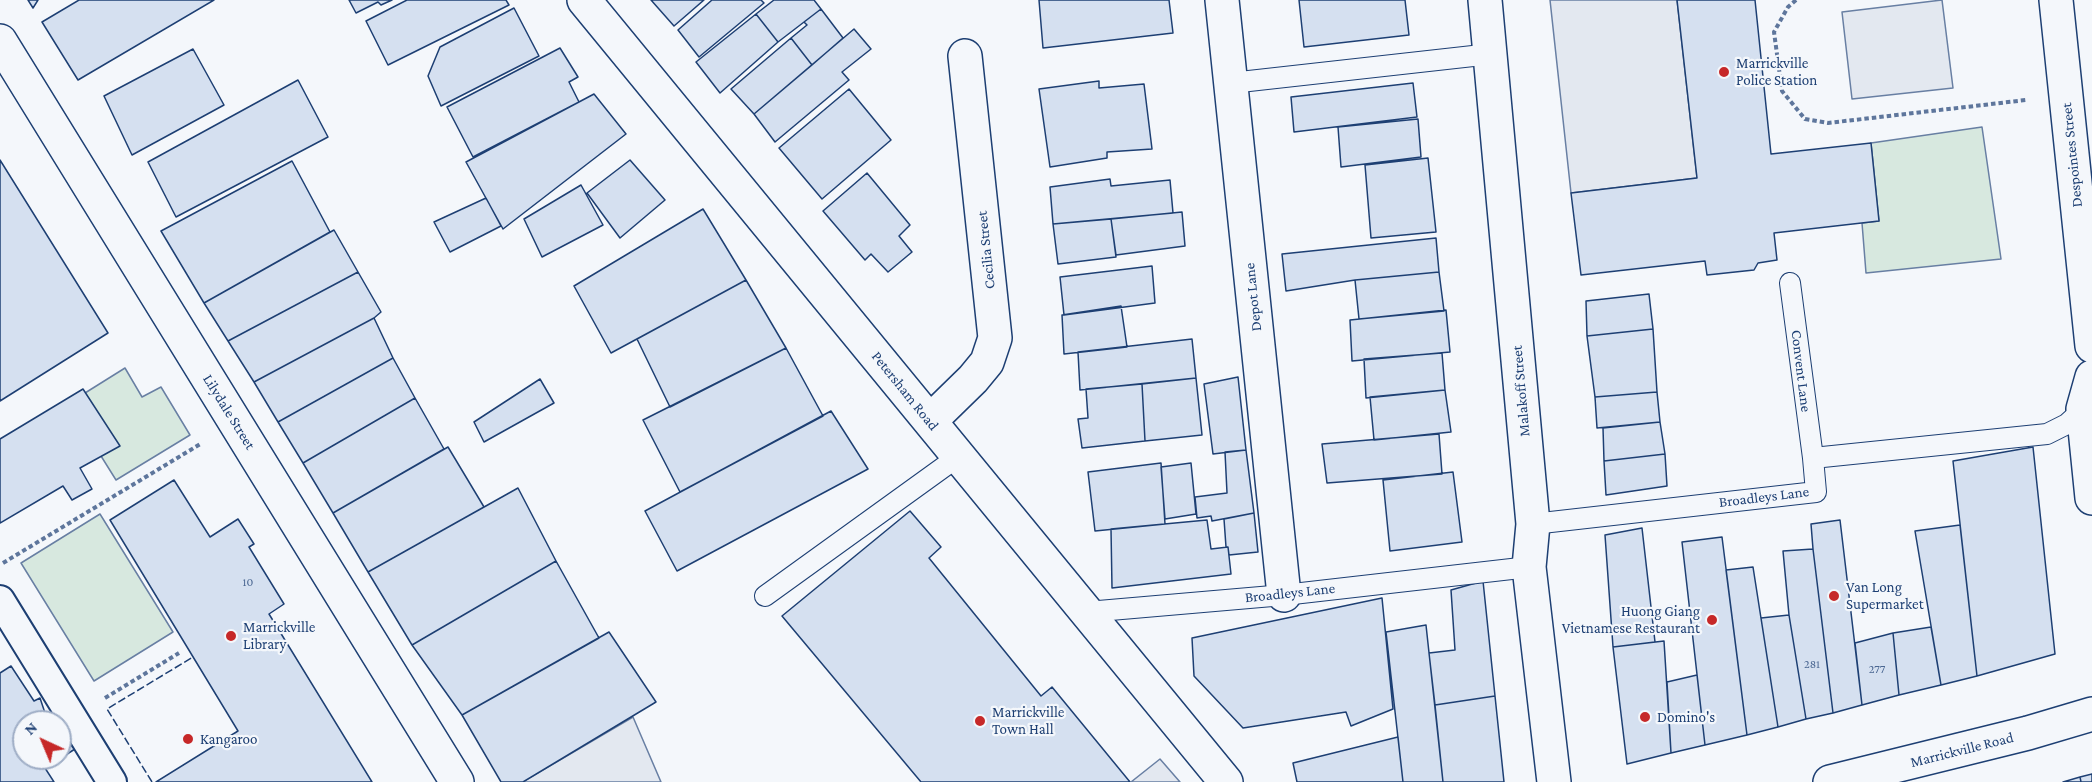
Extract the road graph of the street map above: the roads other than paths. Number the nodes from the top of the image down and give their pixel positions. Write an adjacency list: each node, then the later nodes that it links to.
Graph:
1 (584, 0): 13 (street, Petersham Road)
2 (1222, 0): 8 (street, Depot Lane)
3 (1485, 0): 6 (street, Malakoff Street)
4 (2056, 0): 10 (street, Despointes Street)
5 (0, 41): 25 (street, Lilydale Street)
6 (1491, 54): 8 (lane); 17 (street, Malakoff Street)
7 (965, 56): 13 (street, Cecilia Street)
8 (1231, 83): 19 (street, Depot Lane)
9 (1790, 283): 15 (lane, Convent Lane)
10 (2092, 346)
11 (2092, 377): 12 (street)
12 (2087, 406): 15 (lane); 16 (street)
13 (930, 421): 14 (street, Petersham Road)
14 (959, 456): 20 (lane); 22 (street, Petersham Road)
15 (1813, 458): 17 (lane, Broadleys Lane)
16 (2092, 498)
17 (1533, 524): 18 (street, Malakoff Street)
18 (1529, 567): 19 (lane, Broadleys Lane); 27 (street, Malakoff Street)
19 (1284, 595): 22 (lane, Broadleys Lane)
20 (765, 596)
21 (0, 600): 24 (street)
22 (1087, 612): 26 (street, Petersham Road)
23 (2092, 714): 28 (street, Marrickville Road)
24 (112, 782)
25 (458, 782)
26 (1226, 782)
27 (1554, 782)
28 (1830, 782)

